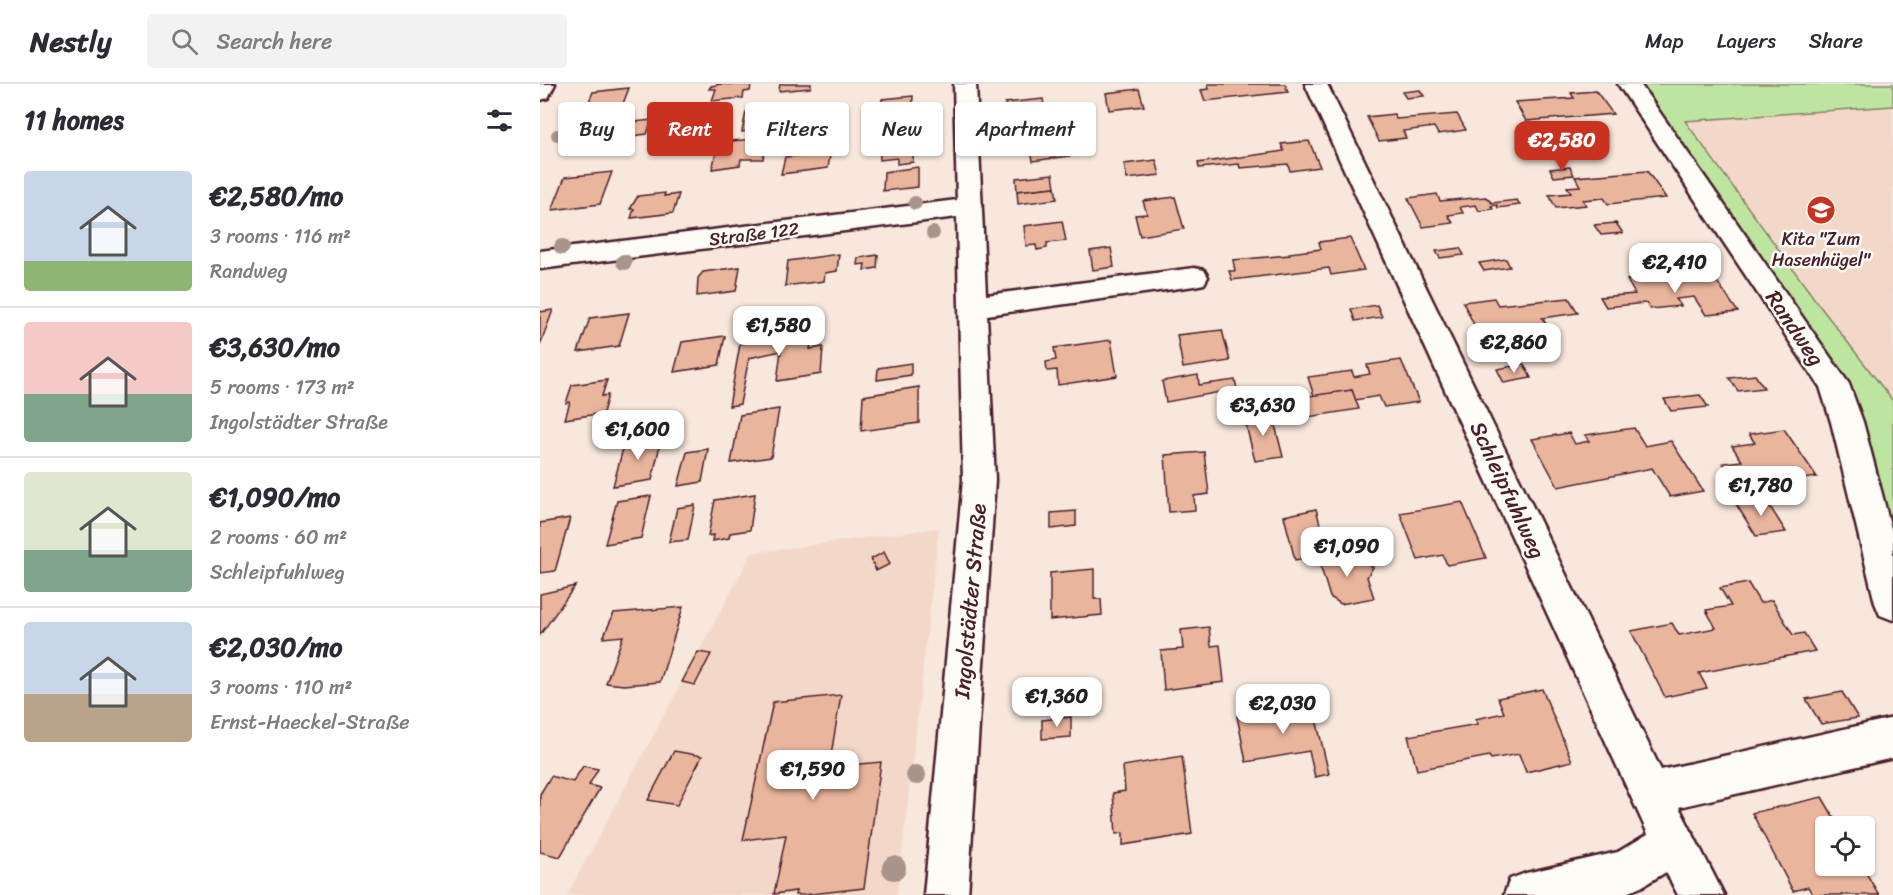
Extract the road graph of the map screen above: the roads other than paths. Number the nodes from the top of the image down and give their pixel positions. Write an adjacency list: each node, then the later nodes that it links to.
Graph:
1 (544, 84): 5 (street)
2 (964, 84): 6 (street, Ingolstädter Straße)
3 (1316, 84): 12 (street, Schleipfuhlweg)
4 (1629, 84): 10 (street, Randweg)
5 (540, 93)
6 (969, 207): 7 (street, Straße 122); 9 (street, Ingolstädter Straße)
7 (540, 260)
8 (1194, 277): 9 (street)
9 (972, 307): 14 (street, Ingolstädter Straße)
10 (1893, 603)
11 (1893, 738): 12 (street)
12 (1651, 793): 13 (street, Schleipfuhlweg)
13 (1674, 843): 15 (street); 16 (street, Schleipfuhlweg)
14 (946, 895)
15 (1526, 895)
16 (1702, 895)

